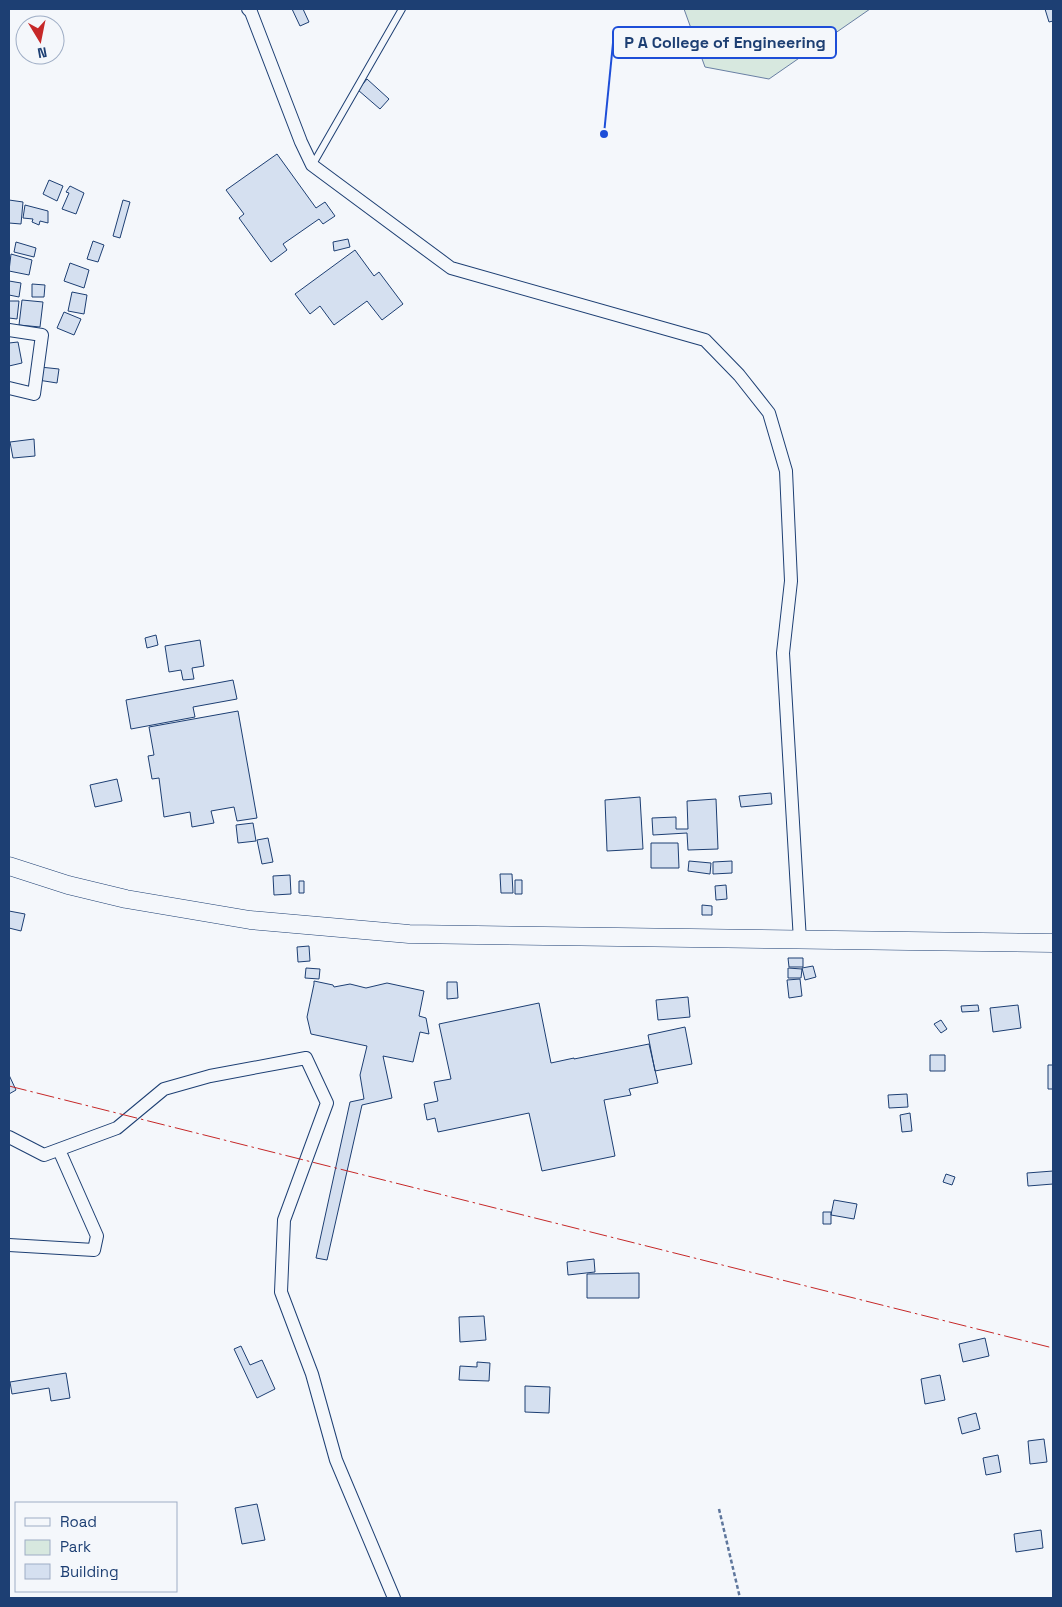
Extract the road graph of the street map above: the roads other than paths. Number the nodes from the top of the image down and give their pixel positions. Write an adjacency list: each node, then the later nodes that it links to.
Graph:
1 (248, 9): 3 (street)
2 (402, 9): 3 (lane)
3 (312, 166): 7 (street)
4 (9, 330): 5 (street)
5 (9, 388)
6 (9, 866): 7 (main road)
7 (800, 941): 8 (main road)
8 (1053, 943)
9 (9, 1137): 10 (street)
10 (58, 1150): 11 (street); 12 (street)
11 (9, 1245)
12 (394, 1598)

